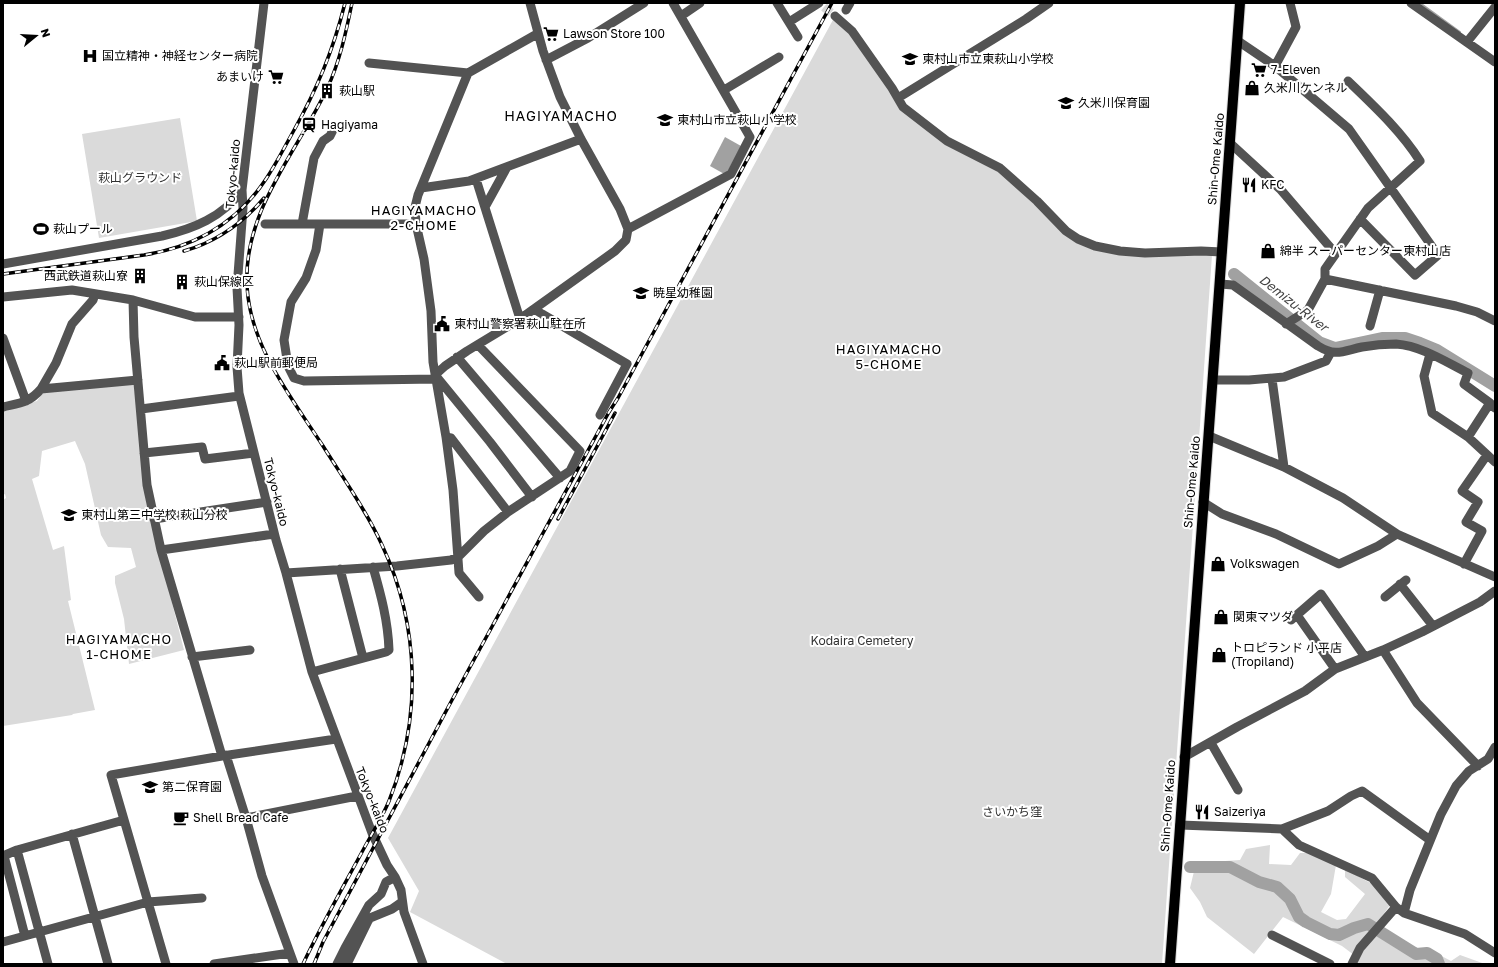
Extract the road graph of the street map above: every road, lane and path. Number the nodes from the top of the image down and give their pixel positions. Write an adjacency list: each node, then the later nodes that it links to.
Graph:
1 (264, 3): 36 (street, Tokyo-kaido)
2 (530, 3): 16 (street)
3 (644, 3): 22 (street)
4 (673, 3): 13 (street)
5 (700, 3): 13 (street)
6 (777, 3): 15 (street)
7 (1048, 3): 28 (street)
8 (1240, 3): 19 (main road, Shin-Ome Kaido)
9 (1290, 3): 24 (street)
10 (1411, 3): 18 (street)
11 (821, 5): 15 (street)
12 (1495, 7): 18 (street)
13 (681, 16): 27 (street)
14 (835, 16): 28 (street)
15 (789, 22): 17 (street)
16 (537, 34): 22 (street); 25 (street)
17 (798, 37)
18 (1469, 39): 21 (street)
19 (1238, 41): 24 (street); 31 (main road, Shin-Ome Kaido)
20 (779, 57): 27 (street)
21 (1492, 57)
22 (546, 60): 30 (street)
23 (369, 63): 25 (street)
24 (1275, 66): 35 (street)
25 (468, 73): 34 (street)
26 (1348, 81): 35 (street)
27 (724, 90): 43 (street)
28 (898, 98): 44 (street)
29 (335, 126): 40 (street)
30 (581, 139): 32 (street); 43 (street)
31 (1230, 143): 44 (main road, Shin-Ome Kaido); 45 (street)
32 (508, 167): 33 (street); 37 (street)
33 (476, 179): 34 (street); 37 (street)
34 (421, 188): 42 (street)
35 (1390, 189): 38 (street); 38 (street)
36 (242, 190): 46 (street); 54 (street, Tokyo-kaido)
37 (485, 207): 55 (street)
38 (1360, 219): 45 (street)
39 (265, 224): 40 (street)
40 (302, 224): 41 (street)
41 (320, 224): 42 (street); 65 (street)
42 (416, 224): 65 (street)
43 (628, 229): 53 (street)
44 (1222, 252): 48 (main road, Shin-Ome Kaido)
45 (1335, 253): 47 (street)
46 (3, 264)
47 (1325, 278): 49 (street); 57 (street)
48 (1220, 284): 57 (street); 68 (main road, Shin-Ome Kaido)
49 (1380, 290): 56 (street); 58 (street)
50 (95, 294): 51 (street); 52 (street); 69 (street)
51 (3, 297)
52 (133, 300): 54 (street); 67 (street)
53 (534, 309): 55 (street); 75 (street)
54 (239, 317): 70 (street, Tokyo-kaido)
55 (520, 319): 60 (street)
56 (1495, 321)
57 (1287, 323): 61 (street)
58 (1370, 326)
59 (3, 338): 64 (street)
60 (478, 345): 63 (street); 84 (street)
61 (1331, 352): 62 (street); 66 (street)
62 (1430, 354): 72 (street); 78 (street)
63 (457, 357): 65 (street); 84 (street)
64 (7, 359): 71 (street)
65 (435, 377): 77 (street); 85 (street)
66 (1272, 379): 68 (street); 83 (street)
67 (138, 380): 69 (street); 74 (street)
68 (1213, 380): 76 (main road, Shin-Ome Kaido)
69 (41, 389): 71 (street)
70 (239, 396): 74 (street); 80 (street, Tokyo-kaido)
71 (26, 401): 73 (street)
72 (1492, 406): 78 (street)
73 (3, 407)
74 (141, 409): 79 (street)
75 (600, 415)
76 (1209, 436): 83 (street); 87 (main road, Shin-Ome Kaido)
77 (446, 437): 88 (street); 93 (street)
78 (1468, 437): 81 (street)
79 (144, 453): 80 (street); 89 (street)
80 (254, 453): 86 (street, Tokyo-kaido)
81 (1487, 455): 82 (street); 94 (street)
82 (1495, 462)
83 (1284, 467): 91 (street)
84 (560, 478): 85 (street)
85 (532, 497): 88 (street)
86 (267, 502): 89 (street); 90 (street, Tokyo-kaido)
87 (1203, 502): 91 (street); 114 (main road, Shin-Ome Kaido)
88 (508, 512): 93 (street)
89 (154, 518): 92 (street)
90 (274, 534): 92 (street); 97 (street, Tokyo-kaido)
91 (1397, 534): 94 (street)
92 (161, 550): 105 (street)
93 (458, 557): 95 (street); 100 (street)
94 (1464, 564): 98 (street)
95 (373, 567): 96 (street); 107 (street)
96 (340, 569): 97 (street); 107 (street)
97 (286, 573): 109 (street, Tokyo-kaido)
98 (1495, 577)
99 (1495, 591): 102 (street)
100 (480, 597)
101 (1385, 597): 102 (street)
102 (1433, 626): 104 (street)
103 (250, 650): 105 (street)
104 (1383, 650): 106 (street); 115 (street)
105 (192, 657): 113 (street)
106 (1365, 657): 108 (street); 108 (street)
107 (363, 658): 109 (street)
108 (1335, 670): 111 (street)
109 (312, 672): 110 (street, Tokyo-kaido)
110 (336, 739): 113 (street); 117 (street, Tokyo-kaido)
111 (1211, 742): 114 (street); 116 (street)
112 (1495, 747): 115 (street)
113 (224, 756): 118 (street); 119 (street)
114 (1184, 757): 120 (main road, Shin-Ome Kaido)
115 (1478, 766): 123 (street)
116 (1238, 790)
117 (357, 796): 118 (street); 126 (street, Tokyo-kaido)
118 (246, 818): 136 (street)
119 (124, 820): 122 (street); 128 (street)
120 (1180, 825): 121 (street); 146 (main road, Shin-Ome Kaido)
121 (1282, 829): 123 (street); 130 (street)
122 (72, 834): 124 (street); 131 (street)
123 (1430, 840): 130 (street)
124 (18, 850): 125 (street); 132 (street)
125 (3, 856): 134 (street)
126 (395, 877): 129 (street, Tokyo-kaido); 143 (street)
127 (202, 898): 128 (street)
128 (148, 902): 131 (street); 140 (street)
129 (402, 902): 144 (street); 145 (street, Tokyo-kaido)
130 (1400, 910): 137 (street); 148 (street)
131 (95, 916): 132 (street); 139 (street)
132 (39, 932): 134 (street); 138 (street)
133 (1272, 935): 147 (street)
134 (25, 936): 135 (street)
135 (3, 942)
136 (290, 953): 141 (street); 142 (street)
137 (1495, 954)
138 (48, 964)
139 (108, 964)
140 (166, 964)
141 (214, 964)
142 (294, 964)
143 (337, 964)
144 (347, 964)
145 (423, 964)
146 (1170, 964)
147 (1330, 964)
148 (1352, 964)

